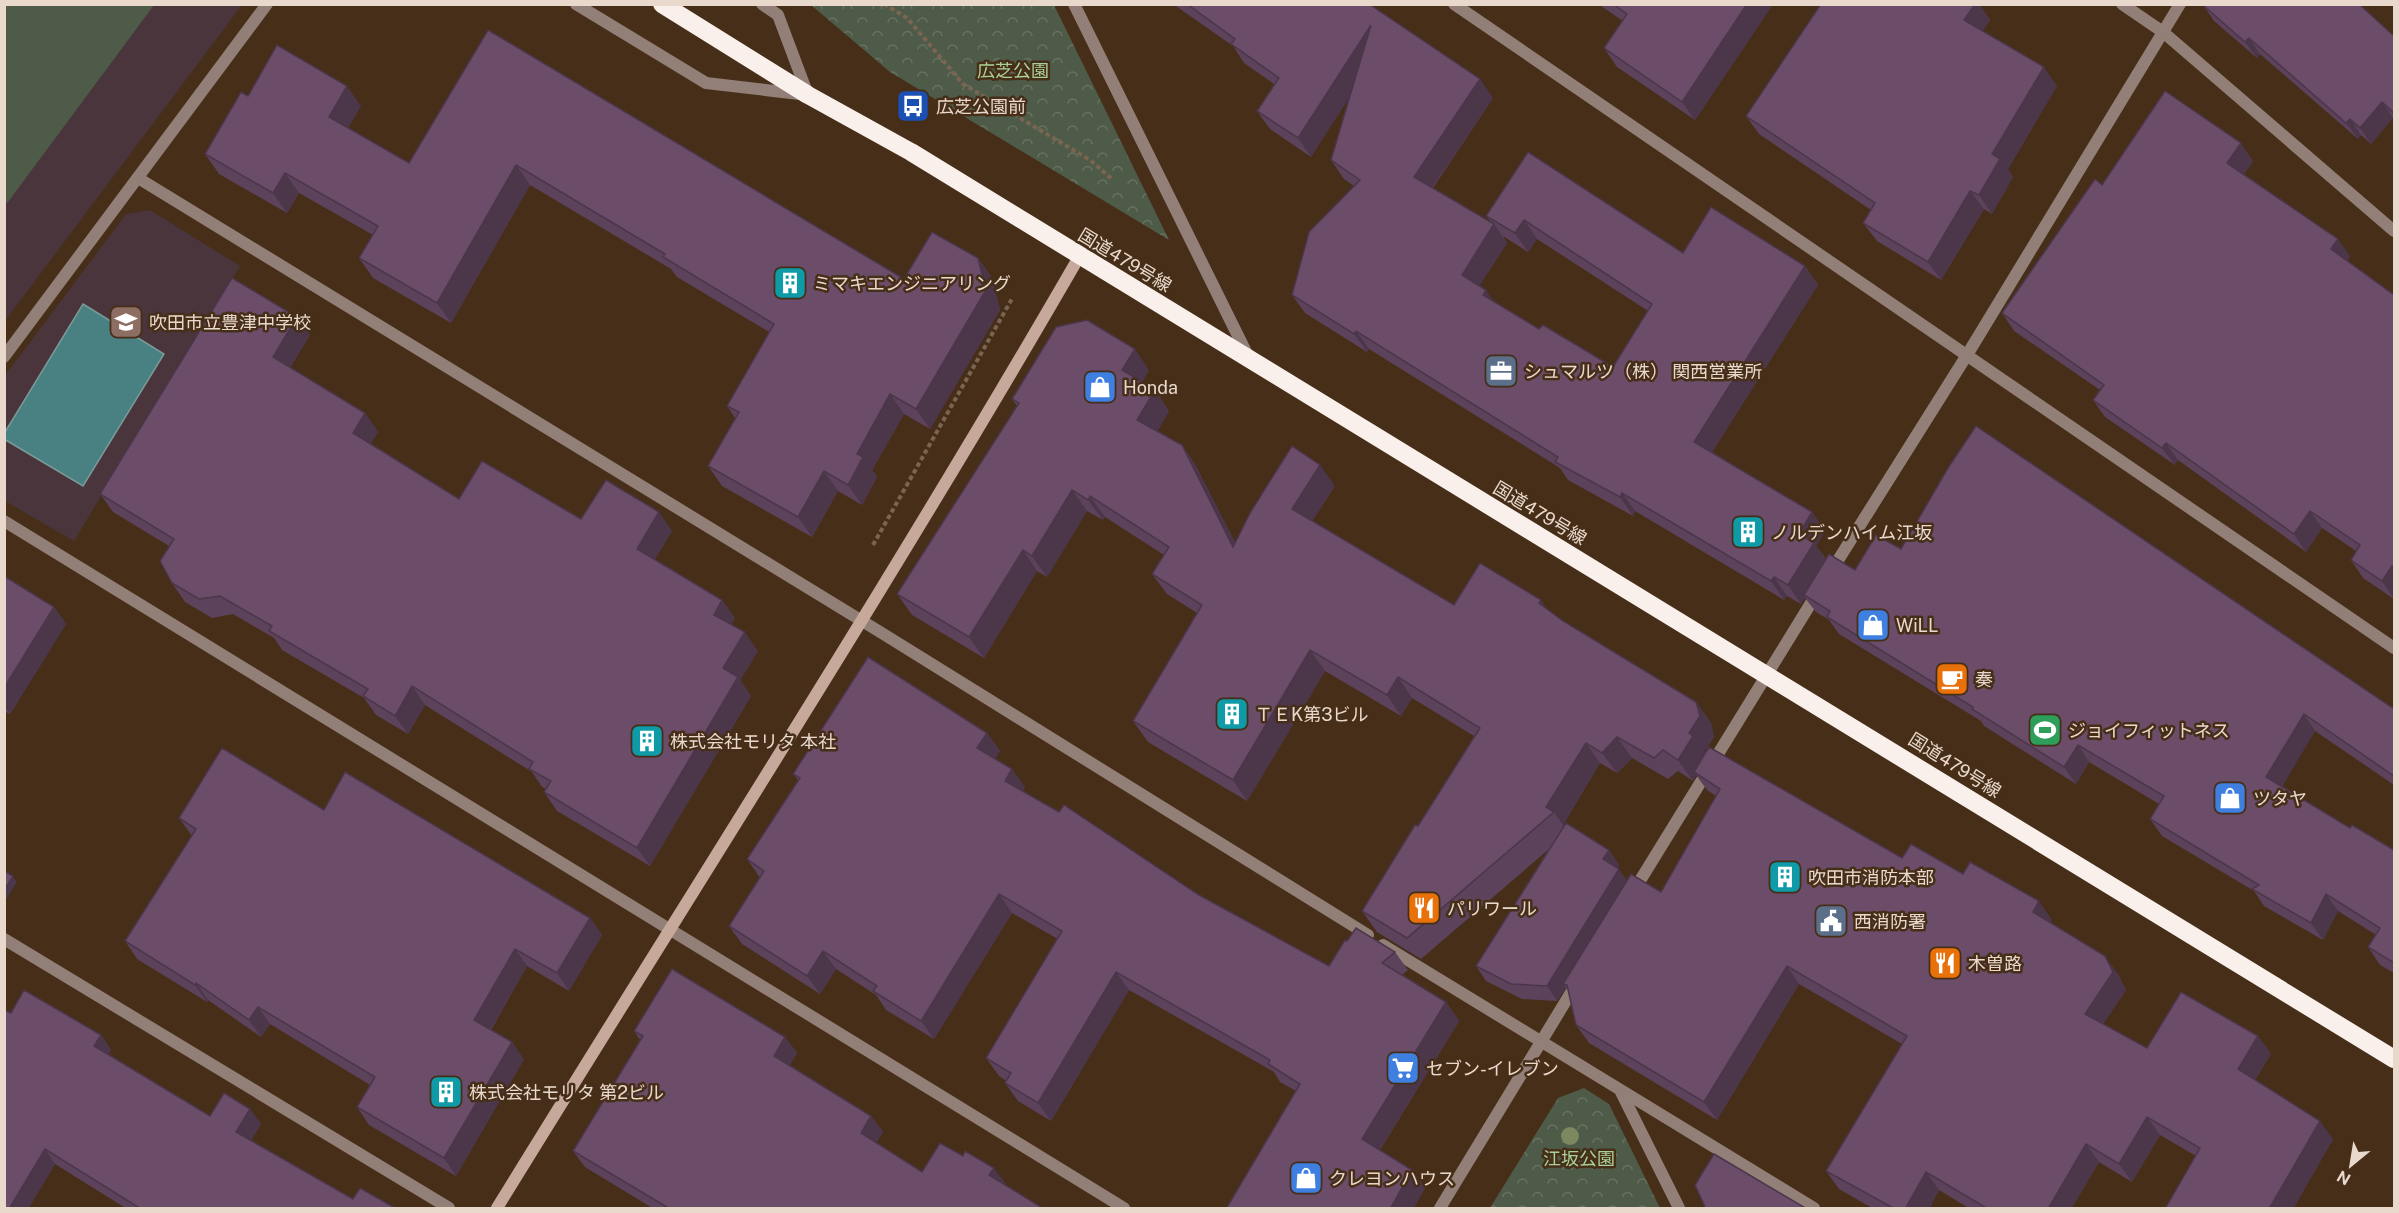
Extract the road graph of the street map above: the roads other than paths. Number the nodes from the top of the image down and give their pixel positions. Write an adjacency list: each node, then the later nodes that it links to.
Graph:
1 (267, 4): 11 (street)
2 (576, 4): 10 (street)
3 (662, 4): 10 (highway, 国道479号線)
4 (762, 4): 10 (street)
5 (1074, 4): 16 (street)
6 (1454, 4): 14 (street)
7 (2122, 4): 9 (street)
8 (2180, 4): 9 (street)
9 (2163, 32): 12 (street); 14 (street)
10 (808, 95): 13 (highway, 国道479号線)
11 (138, 178): 15 (street); 18 (street)
12 (2394, 231)
13 (1079, 256): 16 (highway, 国道479号線); 18 (street)
14 (1967, 355): 19 (street); 20 (street)
15 (4, 357)
16 (1251, 363): 20 (highway, 国道479号線)
17 (4, 521): 22 (street)
18 (864, 621): 22 (street); 25 (street)
19 (2394, 648)
20 (1767, 674): 21 (street); 26 (highway, 国道479号線)
21 (1627, 901)
22 (669, 928): 29 (street); 30 (street)
23 (4, 939): 28 (street)
24 (1584, 972): 25 (street)
25 (1540, 1043): 27 (street); 31 (street)
26 (2390, 1052)
27 (1620, 1091): 32 (street); 33 (street)
28 (449, 1209)
29 (497, 1209)
30 (1124, 1209)
31 (1440, 1209)
32 (1679, 1209)
33 (1814, 1209)

